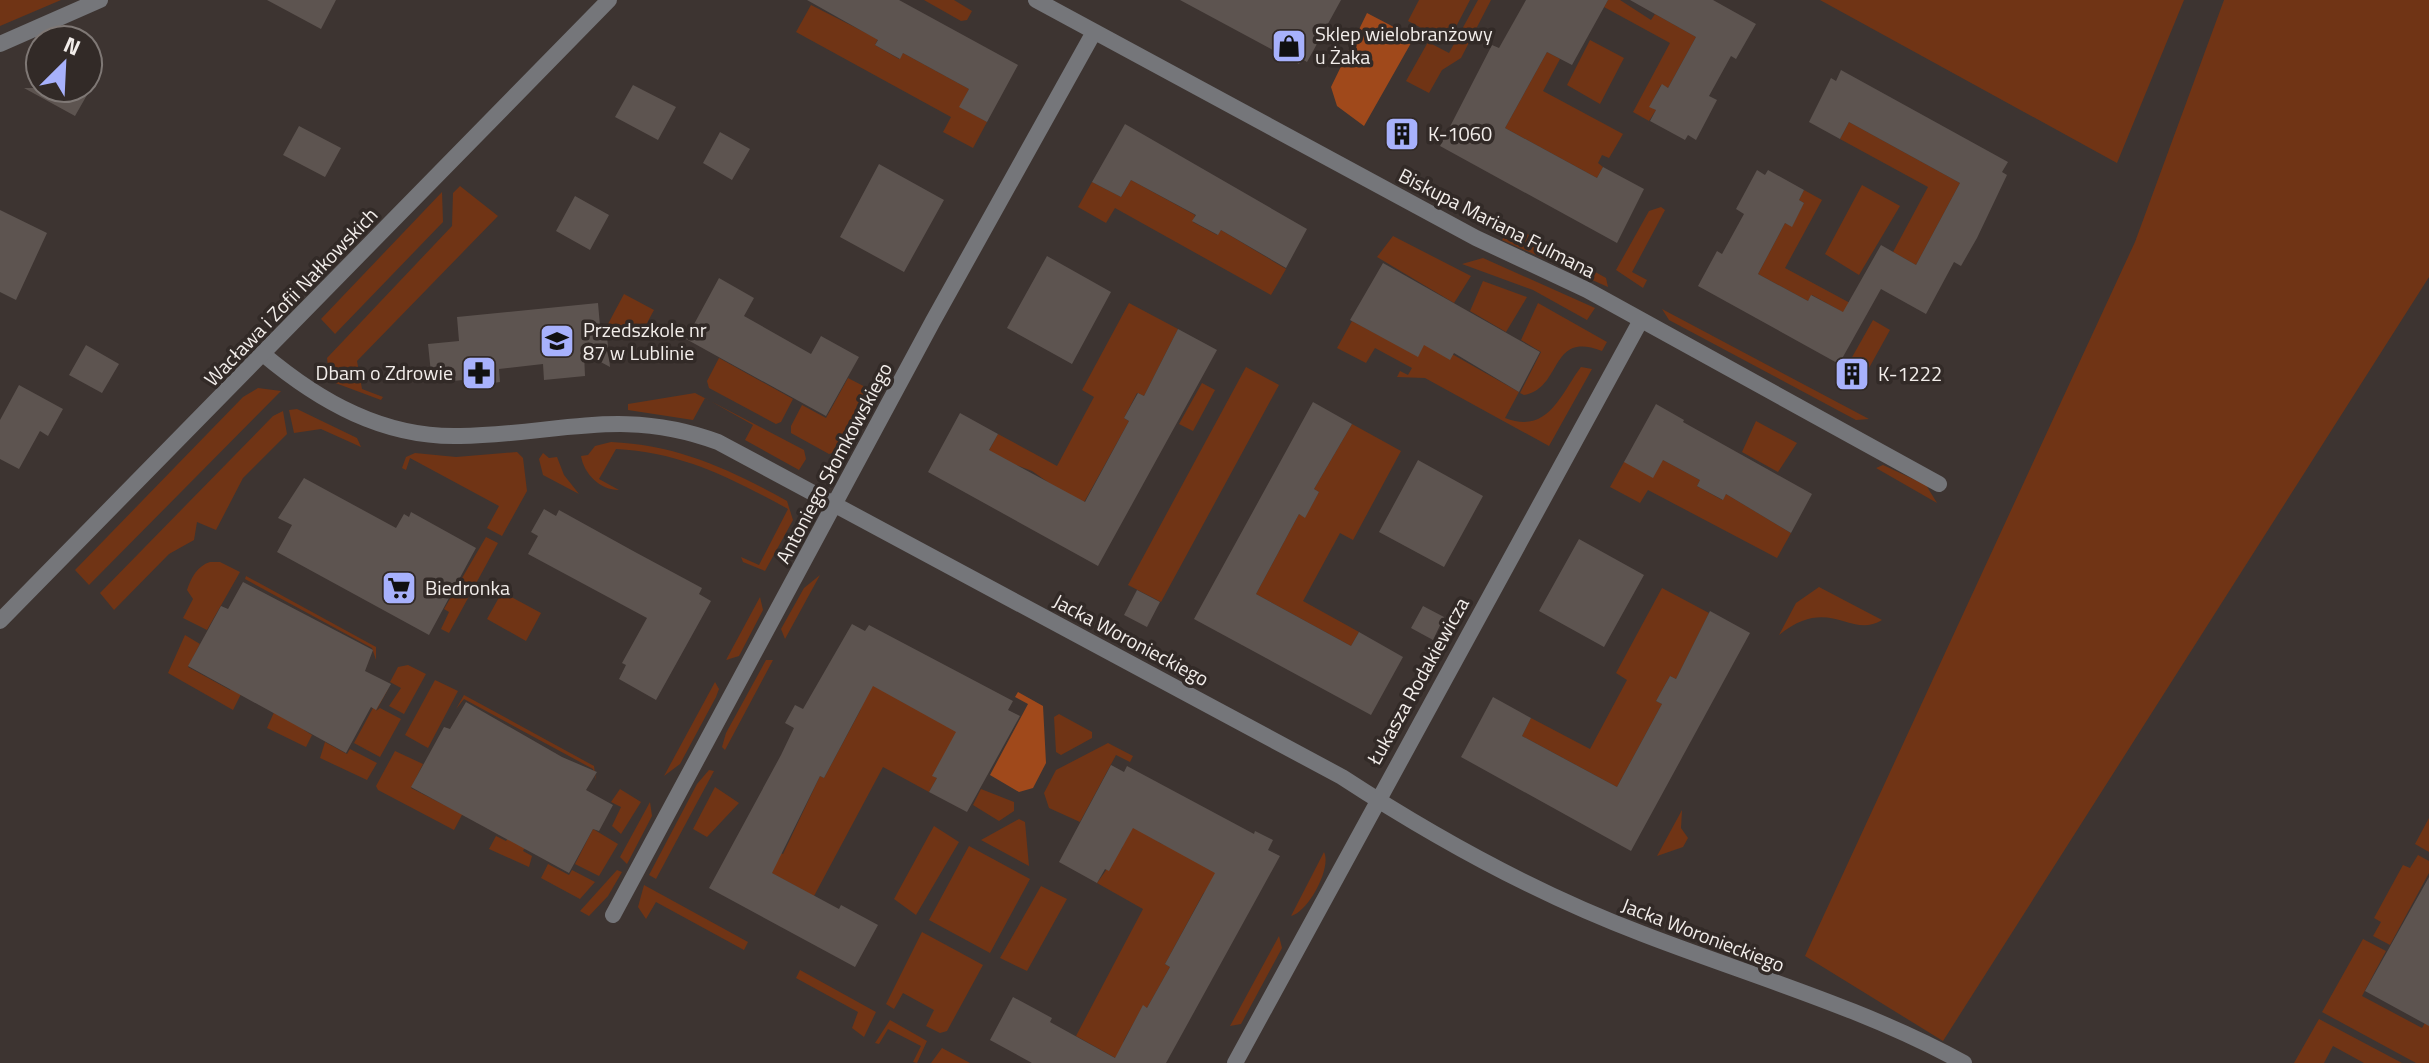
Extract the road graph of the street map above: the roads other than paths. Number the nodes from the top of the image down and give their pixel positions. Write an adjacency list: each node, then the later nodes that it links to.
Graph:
1 (100, 0): 5 (street)
2 (609, 0): 7 (street, Wacława i Zofii Nałkowskich)
3 (1036, 0): 4 (street, Biskupa Mariana Fulmana)
4 (1094, 32): 6 (street, Biskupa Mariana Fulmana); 9 (street, Antoniego Słomkowskiego)
5 (0, 44)
6 (1641, 320): 8 (street, Biskupa Mariana Fulmana); 11 (street, Łukasza Rodakiewicza)
7 (263, 354): 9 (street, Jacka Woronieckiego); 10 (street, Wacława i Zofii Nałkowskich)
8 (1939, 484)
9 (835, 503): 11 (street, Jacka Woronieckiego); 12 (street, Antoniego Słomkowskiego)
10 (0, 621)
11 (1376, 800): 13 (street, Łukasza Rodakiewicza); 14 (street, Jacka Woronieckiego)
12 (613, 915)
13 (1235, 1063)
14 (1964, 1063)

